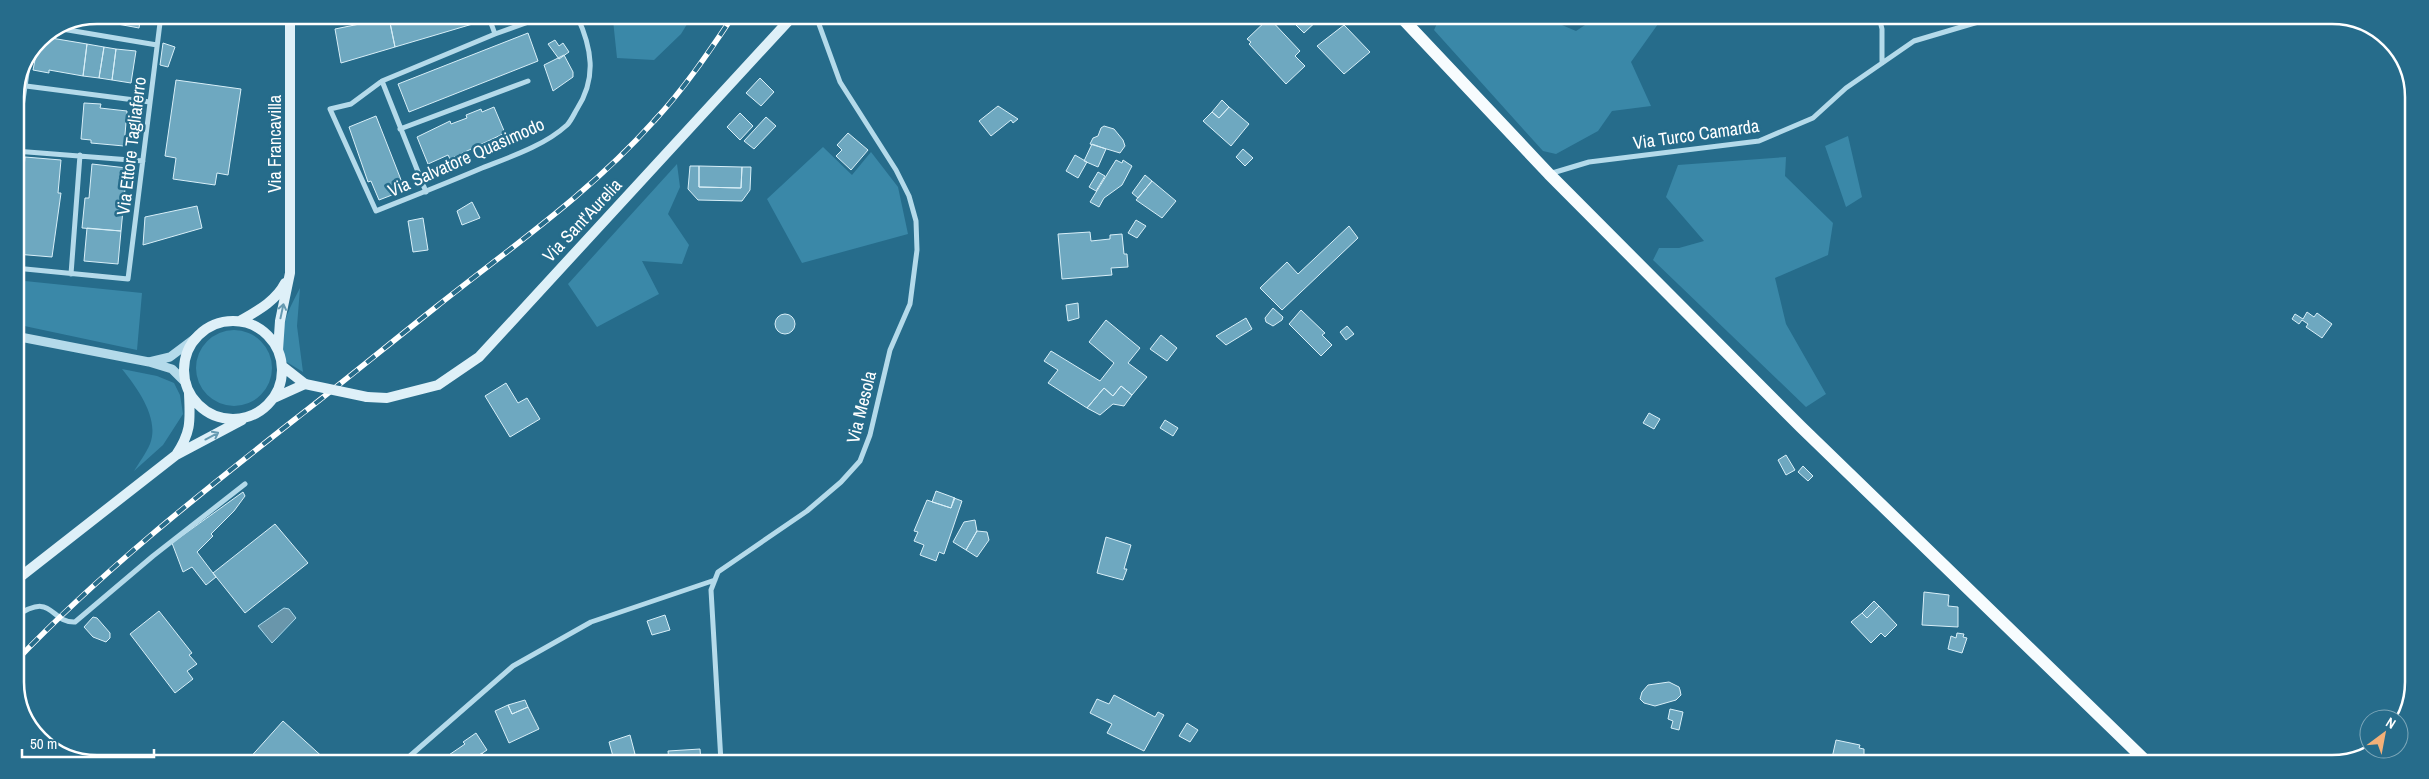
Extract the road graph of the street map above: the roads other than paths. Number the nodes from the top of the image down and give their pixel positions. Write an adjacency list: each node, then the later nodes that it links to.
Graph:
1 (160, 24): 13 (street, Via Ettore Tagliaferro)
2 (290, 24): 28 (main road, Via Francavilla)
3 (491, 24): 12 (street)
4 (523, 24): 12 (street)
5 (582, 24): 26 (street, Via Salvatore Quasimodo)
6 (786, 24): 36 (main road, Via Sant'Aurelia, bridge)
7 (819, 24): 43 (street, Via Mesola)
8 (1408, 24): 25 (main road)
9 (1881, 24): 14 (street)
10 (1971, 24): 14 (street, Via Turco Camarda)
11 (66, 31): 13 (street)
12 (495, 34): 16 (street)
13 (157, 45): 20 (street, Via Ettore Tagliaferro)
14 (1882, 63): 25 (street, Via Turco Camarda)
15 (27, 76): 18 (street)
16 (382, 81): 21 (street); 26 (street, Via Salvatore Quasimodo)
17 (528, 81): 21 (street)
18 (26, 86): 19 (street); 20 (street)
19 (24, 98)
20 (150, 102): 24 (street, Via Ettore Tagliaferro)
21 (400, 129): 26 (street)
22 (24, 152): 23 (street)
23 (80, 155): 24 (street); 29 (street)
24 (143, 162): 29 (street, Via Ettore Tagliaferro)
25 (1549, 174): 47 (main road)
26 (426, 192)
27 (24, 269): 29 (street)
28 (290, 273): 30 (main road); 33 (main road, Via Francavilla, one-way to 28)
29 (71, 274)
30 (240, 321): 31 (main road); 33 (main road)
31 (198, 336): 34 (street); 37 (main road)
32 (24, 338): 34 (street)
33 (278, 350): 35 (main road)
34 (149, 362): 37 (street)
35 (282, 366): 36 (main road); 38 (main road)
36 (305, 384): 38 (main road)
37 (187, 386): 39 (main road); 40 (main road)
38 (274, 398): 39 (main road)
39 (249, 417): 40 (main road, one-way to 39)
40 (176, 455): 42 (main road)
41 (245, 484): 44 (street)
42 (24, 574)
43 (715, 580): 45 (street); 46 (street)
44 (24, 612)
45 (410, 755)
46 (721, 755)
47 (2140, 755)

